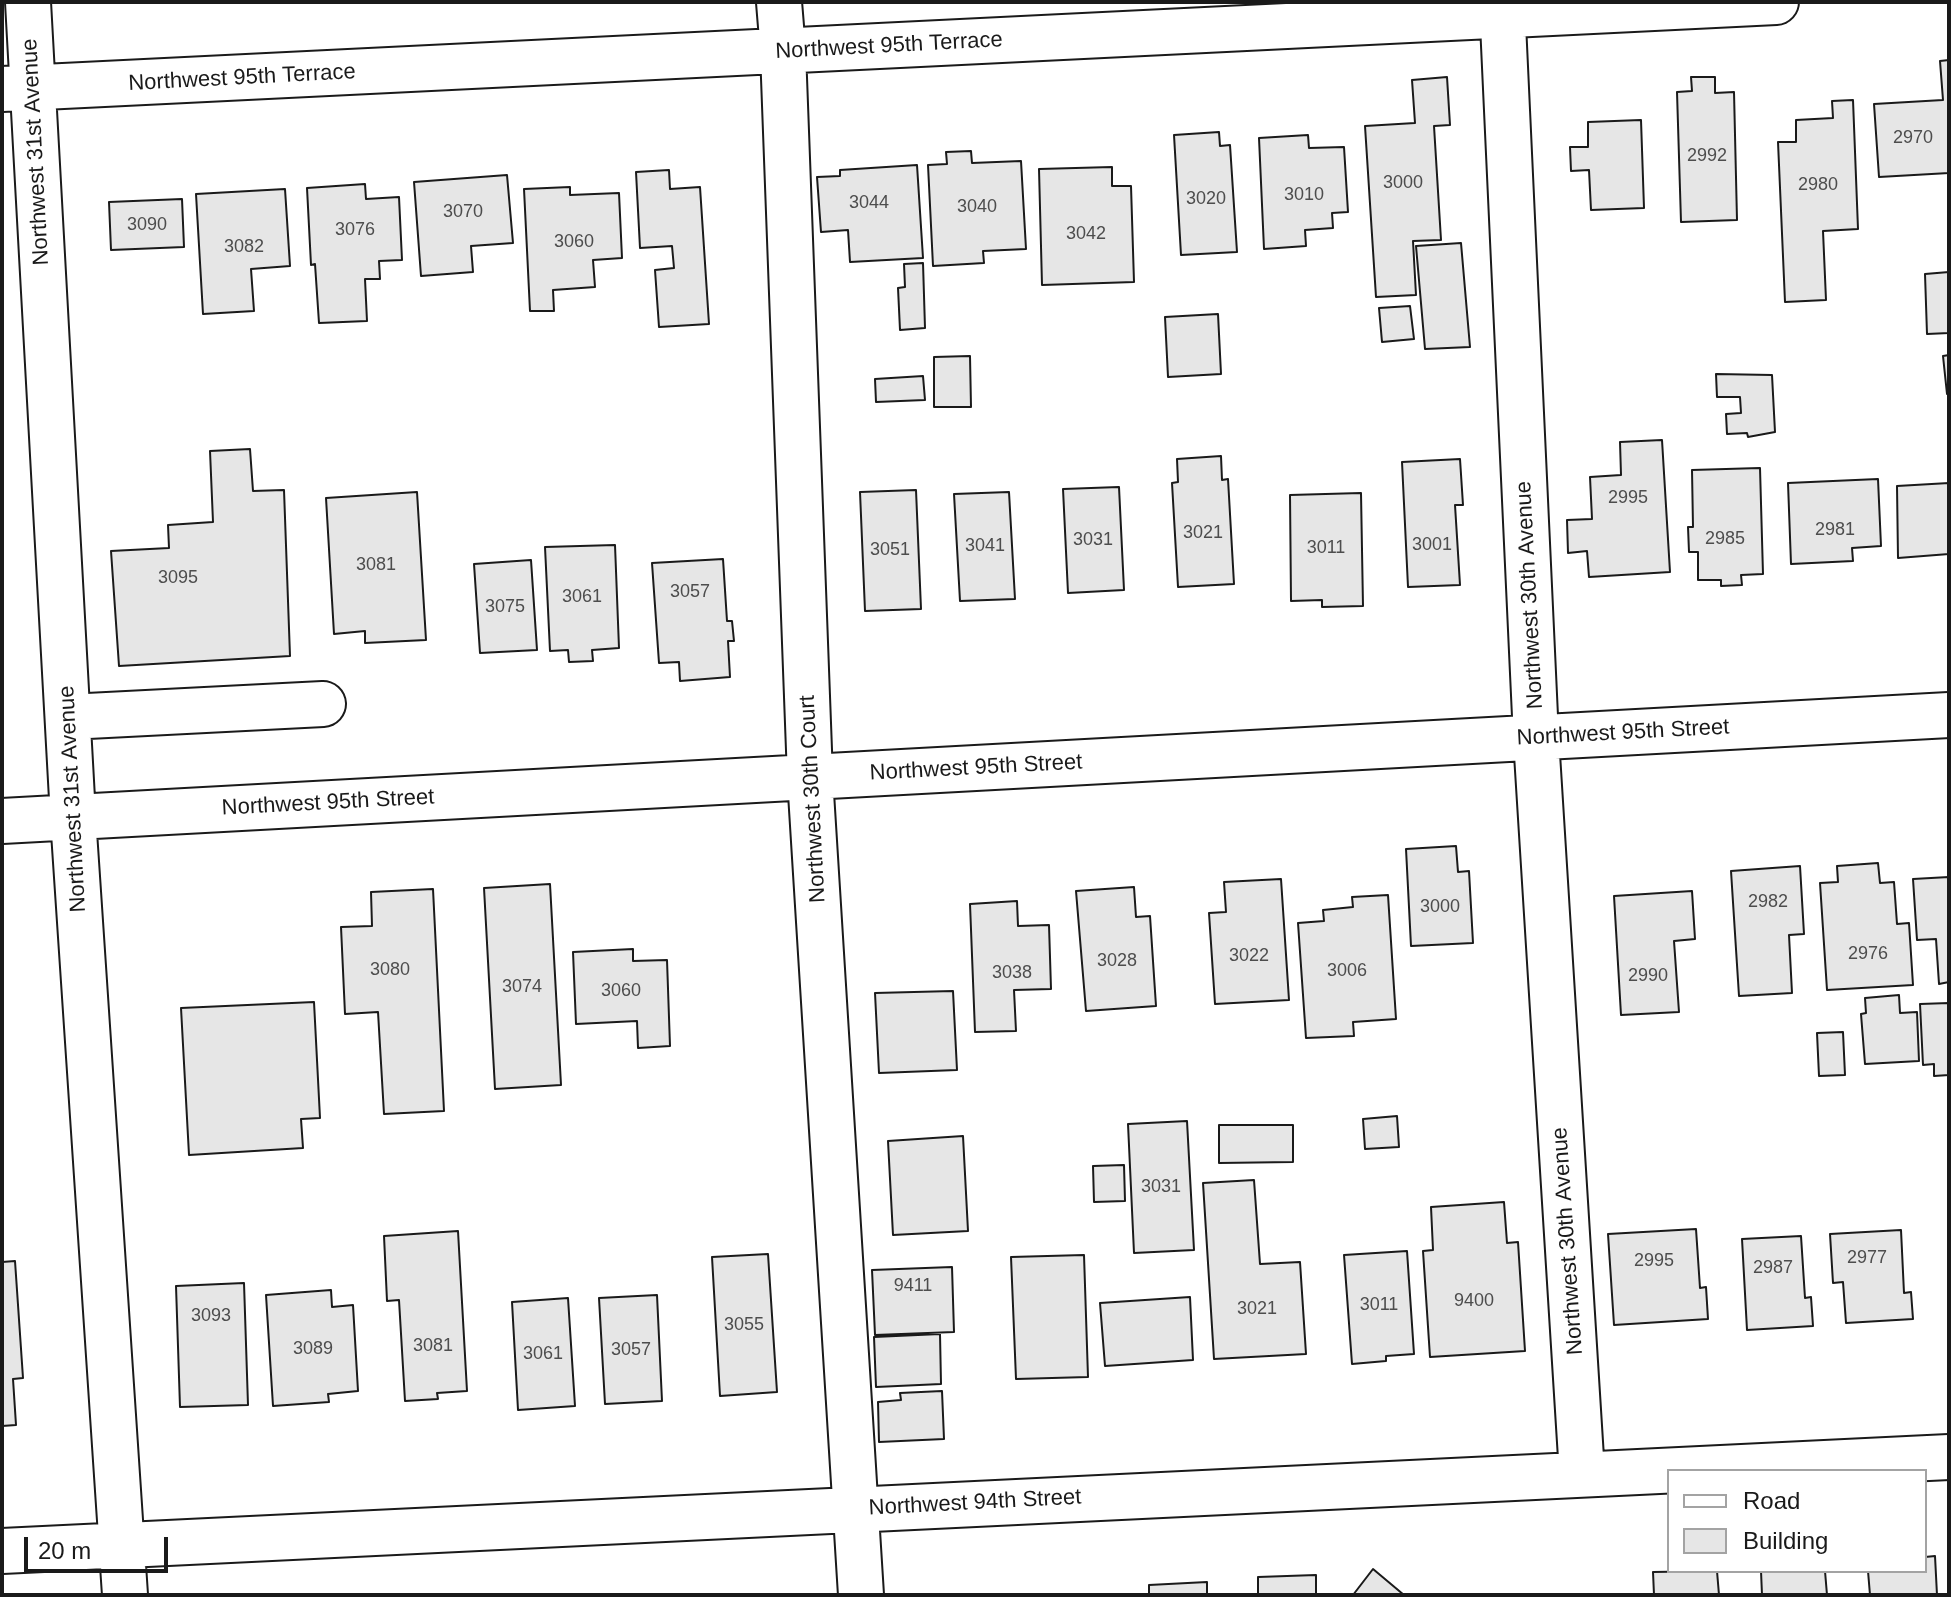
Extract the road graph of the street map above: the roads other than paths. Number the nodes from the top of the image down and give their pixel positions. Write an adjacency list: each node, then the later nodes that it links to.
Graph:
1 (28, 2): 6 (street, Northwest 31st Avenue)
2 (779, 2): 5 (street, Northwest 30th Court)
3 (1776, 2): 4 (street, Northwest 95th Terrace)
4 (1502, 9): 5 (street, Northwest 95th Terrace); 10 (street, Northwest 30th Avenue)
5 (783, 51): 6 (street, Northwest 95th Terrace); 11 (street, Northwest 30th Court)
6 (17, 89): 9 (street, Northwest 31st Avenue)
7 (323, 704): 9 (street)
8 (1949, 715): 10 (street, Northwest 95th Street)
9 (68, 717): 12 (street, Northwest 31st Avenue)
10 (1536, 738): 11 (street, Northwest 95th Street); 17 (street, Northwest 30th Avenue)
11 (810, 777): 12 (street, Northwest 95th Street); 18 (street, Northwest 30th Court)
12 (73, 817): 13 (street, Northwest 95th Street); 19 (street, Northwest 31st Avenue)
13 (2, 821)
14 (1949, 1457): 15 (street, Northwest 94th Street)
15 (1690, 1469)
16 (1667, 1470): 17 (street, Northwest 94th Street)
17 (1582, 1474): 18 (street, Northwest 94th Street)
18 (856, 1509): 19 (street, Northwest 94th Street); 22 (street, Northwest 30th Court)
19 (122, 1545): 20 (street, Northwest 94th Street); 21 (street, Northwest 31st Avenue)
20 (2, 1551)
21 (125, 1595)
22 (861, 1595)

